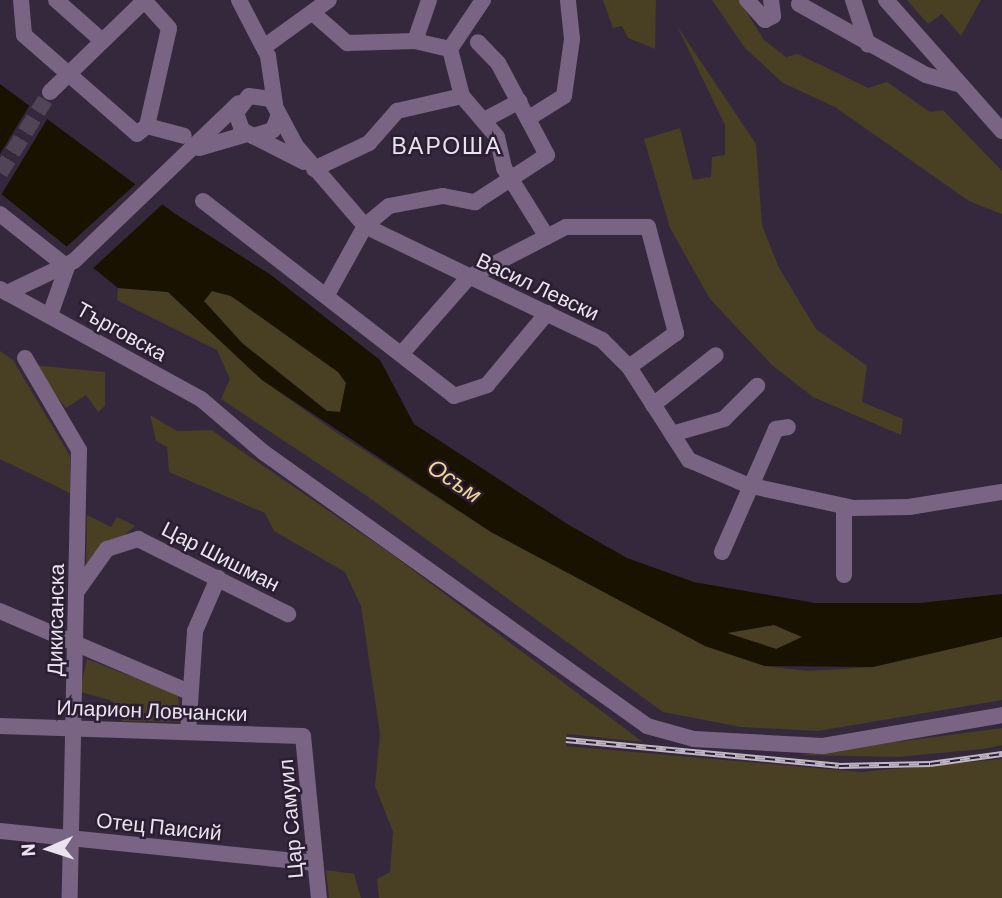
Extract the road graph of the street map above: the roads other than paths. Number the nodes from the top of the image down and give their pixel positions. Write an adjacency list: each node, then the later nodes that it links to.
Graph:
1 (49, 0): 13 (street)
2 (56, 0): 16 (street)
3 (145, 0): 16 (street); 31 (street)
4 (239, 0): 20 (street)
5 (329, 0): 15 (street)
6 (429, 0): 17 (street)
7 (483, 0): 21 (street)
8 (568, 0): 29 (street)
9 (747, 0): 10 (street)
10 (771, 0)
11 (853, 0): 19 (street)
12 (886, 0): 23 (street)
13 (23, 2): 22 (street)
14 (799, 4): 19 (street)
15 (315, 15): 17 (street); 20 (street)
16 (99, 38): 22 (street)
17 (415, 41): 21 (street)
18 (478, 41): 27 (street)
19 (868, 45): 23 (street)
20 (264, 47): 26 (street); 28 (street)
21 (450, 49): 25 (street)
22 (64, 72): 24 (street); 31 (street)
23 (961, 85): 32 (street)
24 (50, 92)
25 (462, 96): 30 (street); 36 (street)
26 (245, 99): 28 (street); 33 (street); 35 (street)
27 (520, 101): 29 (street); 30 (street)
28 (277, 111): 33 (street); 36 (street)
29 (528, 118): 37 (street)
30 (486, 119): 37 (street)
31 (147, 126): 34 (street)
32 (1002, 131)
33 (250, 135): 35 (street); 36 (street)
34 (184, 136)
35 (197, 149): 42 (street)
36 (314, 169): 40 (street, Васил Левски)
37 (511, 177): 40 (street); 41 (street)
38 (203, 201): 46 (street)
39 (0, 214): 42 (street)
40 (365, 226): 43 (street, Васил Левски); 46 (street)
41 (547, 237): 43 (street); 53 (street)
42 (71, 264): 44 (street)
43 (470, 277): 48 (street, Васил Левски); 50 (street)
44 (56, 279): 45 (street); 47 (street); 49 (street)
45 (4, 291): 47 (street, Търговска)
46 (328, 293): 50 (street)
47 (30, 305): 49 (street, Търговска)
48 (547, 313): 50 (street); 53 (street, Васил Левски)
49 (50, 315): 69 (street, Търговска)
50 (403, 352)
51 (716, 355): 55 (street)
52 (25, 358): 64 (street, Дикисанска)
53 (629, 367): 55 (street, Васил Левски)
54 (757, 386): 57 (street)
55 (653, 404): 57 (street, Васил Левски)
56 (788, 427): 58 (street)
57 (672, 434): 58 (street, Васил Левски)
58 (747, 485): 60 (street, Васил Левски); 61 (street)
59 (1002, 492): 60 (street, Васил Левски)
60 (844, 507): 62 (street)
61 (722, 552)
62 (844, 575)
63 (218, 578): 64 (street, Цар Шишман); 66 (street, Цар Шишман); 68 (street)
64 (76, 593): 67 (street, Дикисанска)
65 (0, 611): 67 (street)
66 (288, 614)
67 (75, 644): 68 (street); 71 (street, Дикисанска)
68 (189, 692): 72 (street)
69 (1002, 715)
70 (0, 726): 71 (street, Иларион Ловчански)
71 (74, 729): 72 (street, Иларион Ловчански); 75 (street, Дикисанска)
72 (188, 732): 73 (street, Иларион Ловчански)
73 (303, 736): 76 (street, Цар Самуил)
74 (0, 831): 75 (street, Отец Паисий)
75 (72, 838): 76 (street, Отец Паисий); 77 (street, Дикисанска)
76 (315, 863): 78 (street, Цар Самуил)
77 (70, 898)
78 (319, 898)

